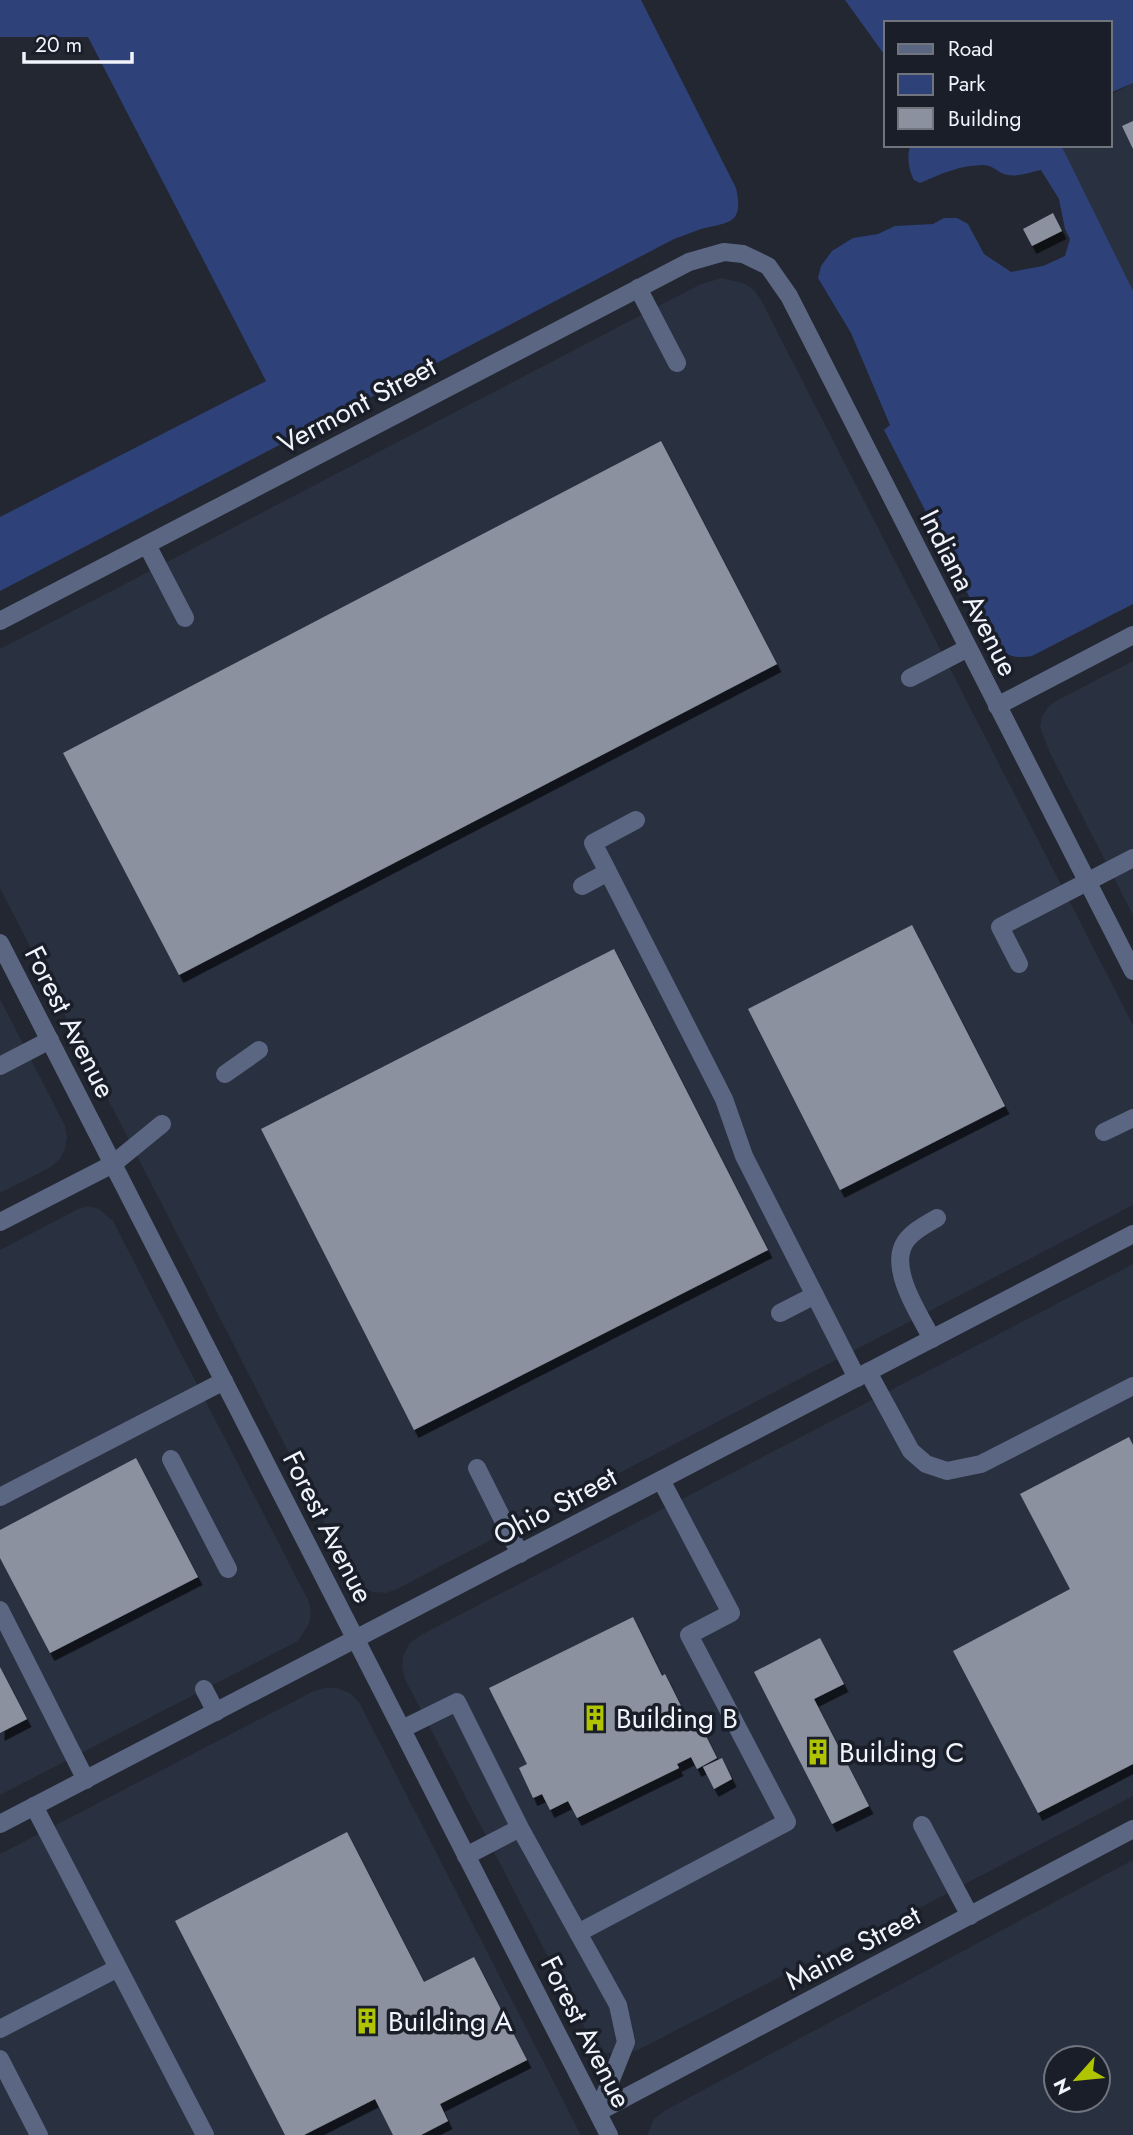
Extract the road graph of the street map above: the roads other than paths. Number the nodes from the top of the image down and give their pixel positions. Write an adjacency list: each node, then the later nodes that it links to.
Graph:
1 (743, 254): 2 (street, Vermont Street); 8 (street, Indiana Avenue)
2 (638, 288): 3 (street); 4 (street, Vermont Street)
3 (677, 363)
4 (147, 544): 5 (street); 6 (street, Vermont Street)
5 (185, 618)
6 (0, 621)
7 (1133, 635): 10 (street)
8 (968, 648): 9 (street); 10 (street, Indiana Avenue)
9 (910, 678)
10 (997, 706): 14 (street, Indiana Avenue)
11 (636, 820): 13 (street)
12 (1133, 858): 14 (street)
13 (608, 872): 15 (street); 30 (street)
14 (1087, 882): 17 (street); 18 (street, Indiana Avenue)
15 (582, 886)
16 (0, 943): 19 (street, Forest Avenue)
17 (1019, 964)
18 (1133, 971)
19 (50, 1041): 21 (street); 26 (street, Forest Avenue)
20 (259, 1050): 22 (street)
21 (0, 1066)
22 (225, 1074)
23 (1133, 1118): 25 (street)
24 (162, 1124): 26 (street)
25 (1104, 1132)
26 (113, 1164): 28 (street); 34 (street, Forest Avenue)
27 (937, 1218): 32 (street)
28 (0, 1222)
29 (1133, 1234): 32 (street, Ohio Street)
30 (815, 1296): 31 (street); 33 (street)
31 (780, 1313)
32 (932, 1339): 33 (street, Ohio Street)
33 (862, 1375): 35 (street); 38 (street, Ohio Street)
34 (224, 1381): 39 (street); 43 (street, Forest Avenue)
35 (1133, 1386)
36 (171, 1459): 41 (street)
37 (477, 1468): 40 (street)
38 (661, 1480): 40 (street, Ohio Street); 55 (street)
39 (0, 1497)
40 (520, 1554): 43 (street, Ohio Street)
41 (228, 1569)
42 (0, 1611): 47 (street)
43 (356, 1639): 45 (street, Ohio Street); 46 (street, Forest Avenue)
44 (204, 1689): 45 (street)
45 (216, 1712): 47 (street, Ohio Street)
46 (402, 1729): 51 (street); 53 (street, Forest Avenue)
47 (86, 1780): 48 (street, Ohio Street)
48 (34, 1806): 49 (street, Ohio Street); 56 (street)
49 (0, 1824)
50 (922, 1825): 54 (street)
51 (520, 1828): 53 (street); 55 (street)
52 (1133, 1829): 54 (street, Maine Street)
53 (466, 1856): 59 (street, Forest Avenue)
54 (970, 1916): 59 (street, Maine Street)
55 (578, 1933): 59 (street)
56 (118, 1968): 57 (street); 61 (street)
57 (0, 2029)
58 (0, 2059): 60 (street)
59 (598, 2112): 62 (street, Forest Avenue)
60 (39, 2135)
61 (205, 2135)
62 (609, 2135)

